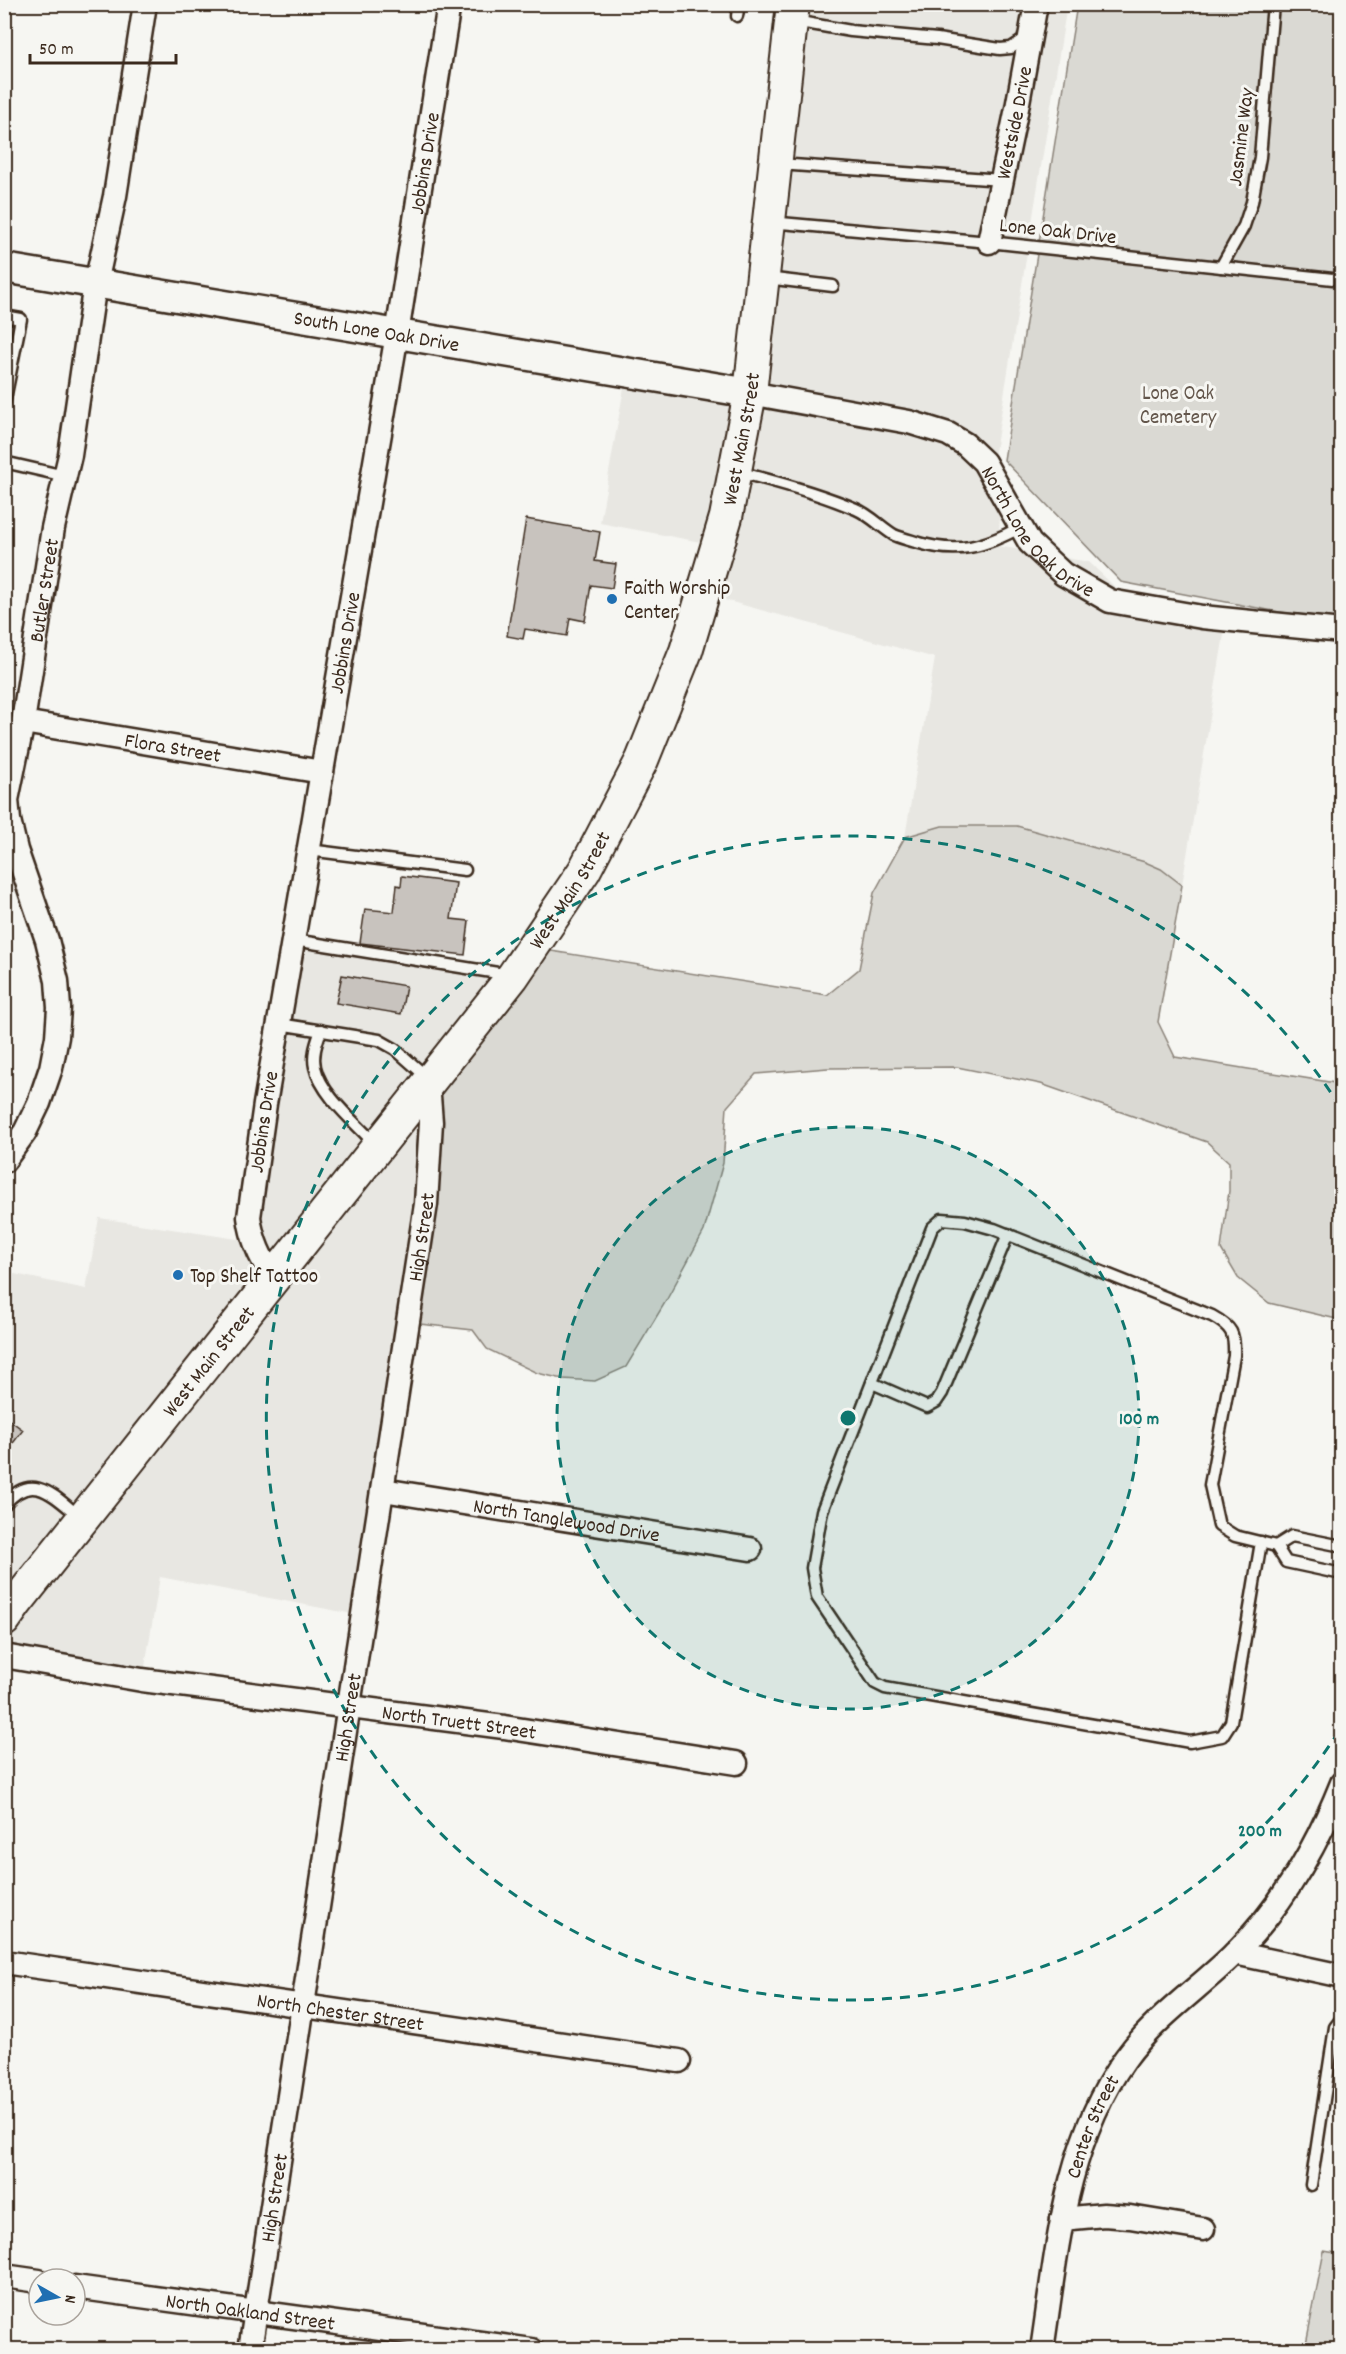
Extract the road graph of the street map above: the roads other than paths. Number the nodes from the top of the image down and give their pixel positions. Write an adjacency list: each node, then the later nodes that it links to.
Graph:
1 (145, 4): 17 (street, Butler Street)
2 (449, 4): 20 (street, Jobbins Drive)
3 (739, 4): 7 (lane)
4 (1036, 4): 8 (street, Westside Drive)
5 (1273, 4): 13 (lane, Jasmine Way)
6 (792, 13): 8 (lane); 9 (main road, West Main Street)
7 (737, 16)
8 (1030, 35): 10 (street, Westside Drive)
9 (776, 164): 10 (lane); 11 (main road, West Main Street)
10 (1002, 180): 12 (street, Westside Drive)
11 (770, 222): 12 (lane, Lone Oak Drive); 15 (main road, West Main Street)
12 (989, 242): 13 (lane, Lone Oak Drive)
13 (1221, 267): 16 (lane, Lone Oak Drive)
14 (4, 268): 17 (street, South Lone Oak Drive)
15 (763, 278): 18 (lane); 21 (main road, West Main Street)
16 (1341, 280)
17 (96, 284): 20 (street, South Lone Oak Drive); 25 (street, Butler Street)
18 (833, 286)
19 (4, 316): 22 (lane)
20 (397, 334): 21 (street, South Lone Oak Drive); 29 (street, Jobbins Drive)
21 (750, 393): 24 (main road, West Main Street); 26 (street, North Lone Oak Drive)
22 (4, 404)
23 (4, 462): 25 (lane)
24 (735, 471): 26 (lane); 33 (main road, West Main Street)
25 (65, 476): 28 (street, Butler Street)
26 (1021, 527): 27 (street, North Lone Oak Drive)
27 (1341, 631)
28 (23, 722): 29 (street, Flora Street); 38 (street, Butler Street)
29 (322, 772): 30 (street, Jobbins Drive)
30 (309, 850): 31 (lane); 32 (street, Jobbins Drive)
31 (465, 870)
32 (294, 940): 33 (lane); 34 (street, Jobbins Drive)
33 (513, 976): 36 (main road, West Main Street)
34 (279, 1024): 35 (lane); 40 (street, Jobbins Drive)
35 (321, 1030): 36 (lane); 37 (lane)
36 (430, 1082): 37 (main road, West Main Street); 42 (street, High Street)
37 (378, 1146): 40 (main road, West Main Street)
38 (4, 1161)
39 (1008, 1234): 41 (lane); 41 (lane); 45 (lane)
40 (273, 1276): 44 (main road, West Main Street)
41 (872, 1383): 45 (lane)
42 (383, 1490): 48 (street, North Tanglewood Drive); 52 (street, High Street)
43 (4, 1505): 44 (lane)
44 (82, 1519): 50 (main road, West Main Street)
45 (1261, 1542): 46 (lane)
46 (1276, 1546): 47 (lane); 49 (lane)
47 (1341, 1546)
48 (750, 1549)
49 (1341, 1574)
50 (7, 1611)
51 (4, 1656): 52 (street, North Truett Street)
52 (351, 1707): 53 (street, North Truett Street); 58 (street, High Street)
53 (736, 1763)
54 (1341, 1784): 55 (street, Center Street)
55 (1235, 1953): 57 (street); 62 (street, Center Street)
56 (4, 1962): 58 (street, North Chester Street)
57 (1341, 1976)
58 (303, 2006): 60 (street, North Chester Street); 67 (street, High Street)
59 (1341, 2018): 61 (lane)
60 (679, 2061)
61 (1311, 2185)
62 (1062, 2219): 63 (street); 70 (street, Center Street)
63 (1203, 2229)
64 (4, 2276): 65 (street)
65 (27, 2279)
66 (87, 2289): 67 (street, North Oakland Street)
67 (256, 2312): 68 (street, High Street); 69 (street, North Oakland Street)
68 (250, 2349)
69 (531, 2349)
70 (1042, 2349)

